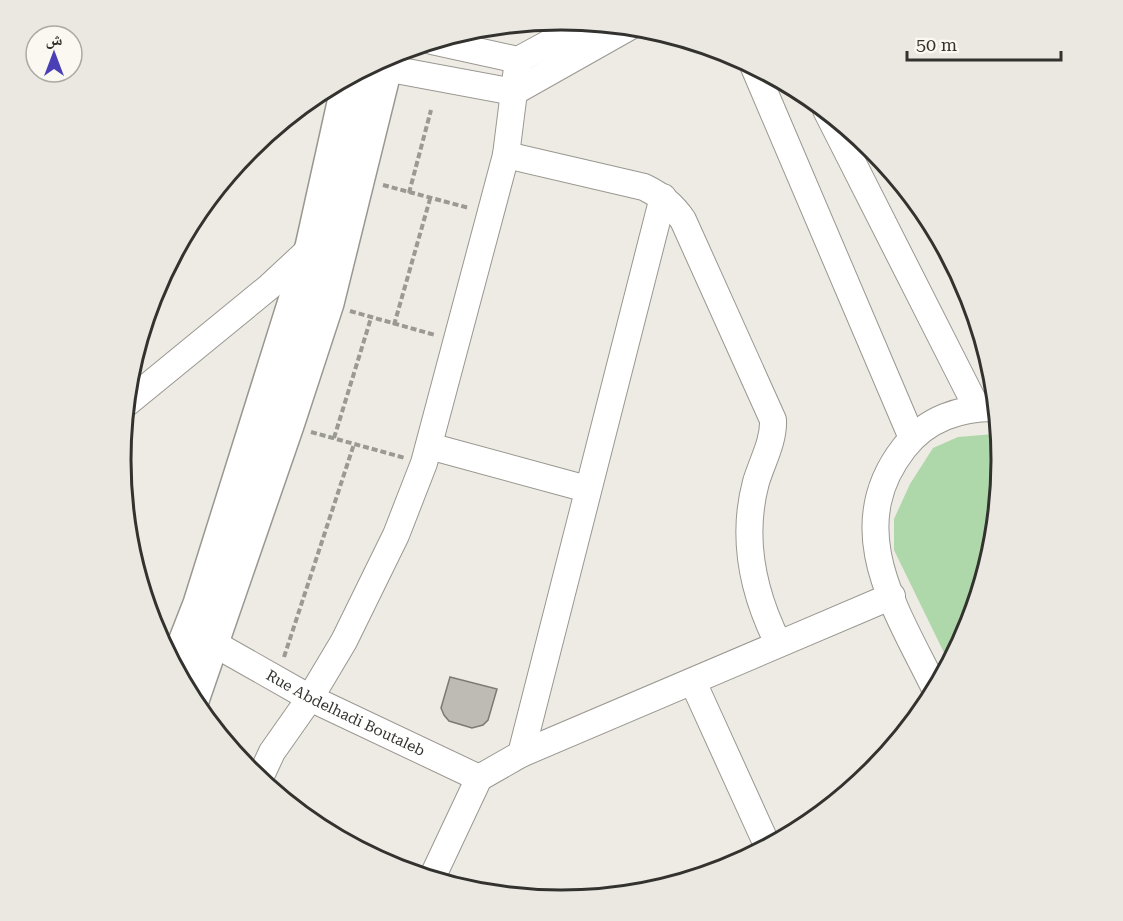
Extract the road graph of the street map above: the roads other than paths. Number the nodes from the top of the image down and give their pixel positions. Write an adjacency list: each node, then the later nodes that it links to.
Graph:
1 (573, 30): 4 (street)
2 (617, 34): 9 (street)
3 (450, 45): 4 (street)
4 (518, 60): 9 (street)
5 (395, 64): 9 (street)
6 (384, 68): 20 (highway)
7 (758, 78): 16 (street)
8 (348, 87): 13 (highway)
9 (514, 92): 11 (street)
10 (837, 130): 15 (street)
11 (506, 155): 12 (street); 17 (street)
12 (663, 198): 18 (street); 21 (street)
13 (312, 247): 14 (street); 22 (highway)
14 (136, 396)
15 (987, 408): 16 (street)
16 (912, 438): 19 (street)
17 (426, 454): 18 (street); 26 (street)
18 (587, 489): 27 (street)
19 (892, 596): 21 (street); 23 (street)
20 (213, 643): 25 (highway); 26 (street, Rue Abdelhadi Boutaleb)
21 (778, 643): 24 (street)
22 (179, 658)
23 (931, 681)
24 (693, 682): 27 (street); 30 (street)
25 (196, 688)
26 (310, 698): 28 (street); 29 (street, Rue Abdelhadi Boutaleb)
27 (521, 754): 29 (street)
28 (263, 771)
29 (479, 778): 31 (street)
30 (764, 840)
31 (435, 872)

